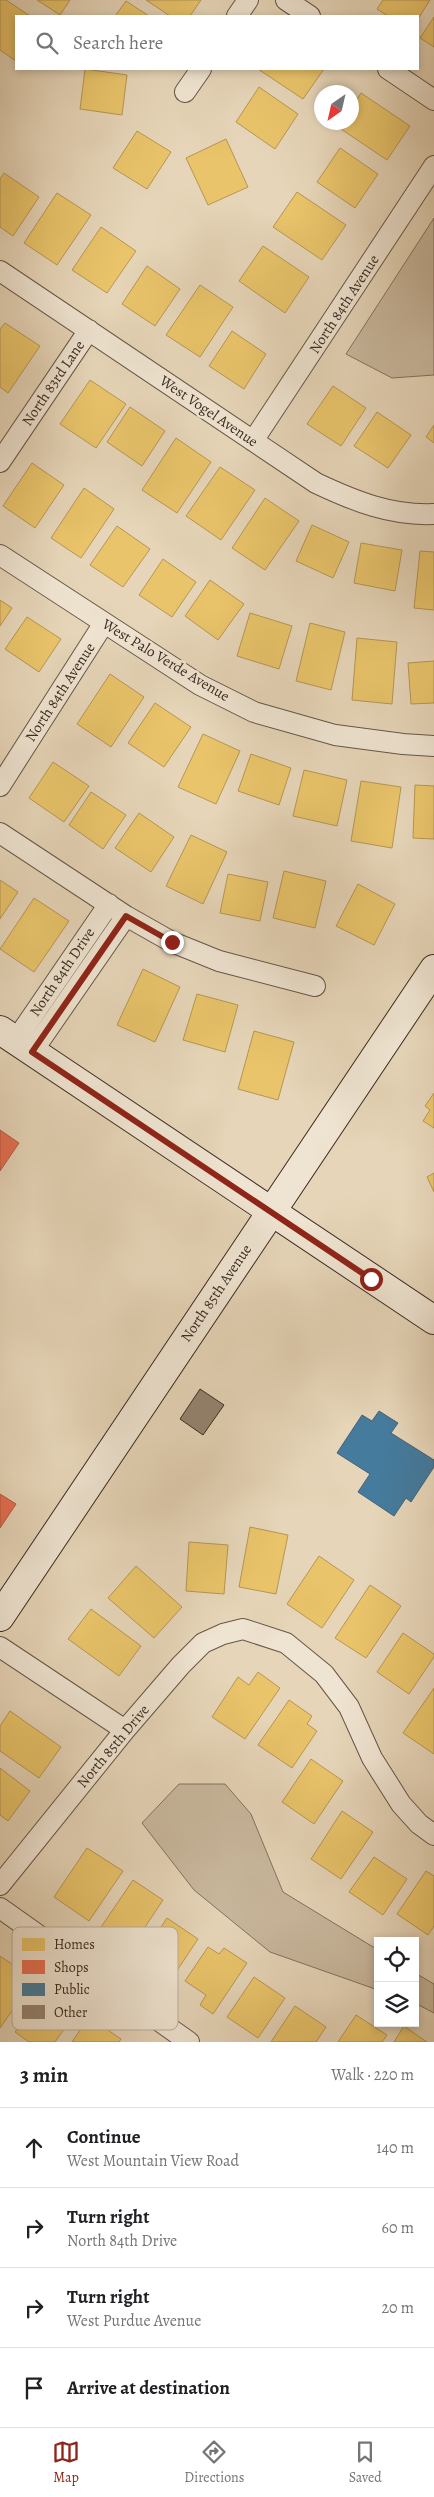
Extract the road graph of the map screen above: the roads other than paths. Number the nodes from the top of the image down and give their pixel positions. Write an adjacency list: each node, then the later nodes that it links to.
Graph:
1 (248, 0): 3 (street)
2 (286, 0): 4 (street)
3 (238, 15)
4 (308, 15)
5 (200, 70): 7 (street)
6 (389, 70): 8 (street)
7 (185, 92)
8 (434, 100)
9 (434, 166): 12 (street, North 84th Avenue)
10 (0, 271): 11 (street, West Vogel Avenue)
11 (89, 330): 12 (street, West Vogel Avenue); 13 (street, North 83rd Lane)
12 (253, 441): 14 (street, West Vogel Avenue)
13 (0, 462)
14 (434, 514)
15 (0, 555): 16 (street, West Palo Verde Avenue)
16 (104, 623): 17 (street, West Palo Verde Avenue); 18 (street, North 84th Avenue)
17 (434, 746)
18 (0, 786)
19 (0, 833): 20 (street)
20 (109, 904): 21 (street); 24 (street, North 84th Drive)
21 (126, 916): 23 (street); 24 (street, North 84th Drive)
22 (434, 970): 25 (street, North 85th Avenue)
23 (315, 986)
24 (16, 1041): 25 (street)
25 (270, 1212): 26 (street); 27 (street, North 85th Avenue)
26 (434, 1320)
27 (0, 1618)
28 (0, 1647): 29 (street)
29 (125, 1730): 30 (street, North 85th Drive); 31 (street, North 85th Drive)
30 (434, 1836)
31 (0, 1885)
32 (0, 1908): 33 (street)
33 (27, 1927)
34 (172, 2030): 35 (street)
35 (189, 2042)

